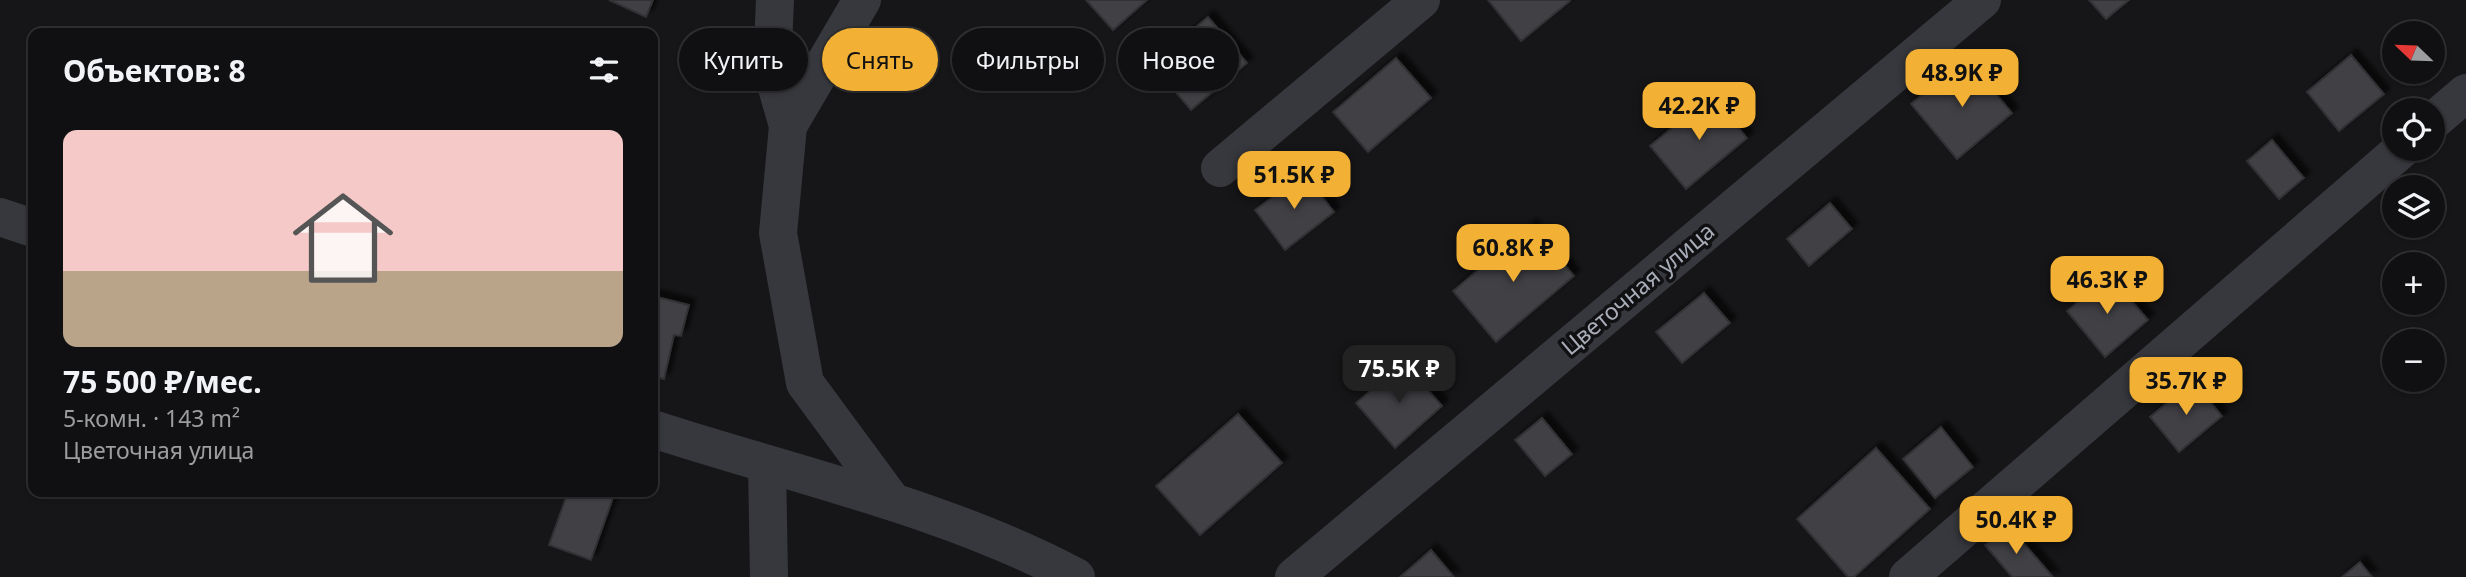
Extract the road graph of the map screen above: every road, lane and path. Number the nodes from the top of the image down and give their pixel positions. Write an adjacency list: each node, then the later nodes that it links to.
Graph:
1 (775, 0): 7 (street)
2 (862, 0): 7 (street)
3 (1421, 0): 9 (street)
4 (1982, 0): 17 (street, Цветочная улица)
5 (2466, 93): 6 (street)
6 (2445, 111)
7 (788, 126): 14 (street)
8 (2388, 161): 18 (street)
9 (1220, 168)
10 (0, 217): 11 (street)
11 (28, 226)
12 (658, 431): 13 (street)
13 (767, 467): 14 (street); 15 (street)
14 (892, 501): 16 (street)
15 (769, 577)
16 (1076, 577)
17 (1293, 577)
18 (1908, 577)

